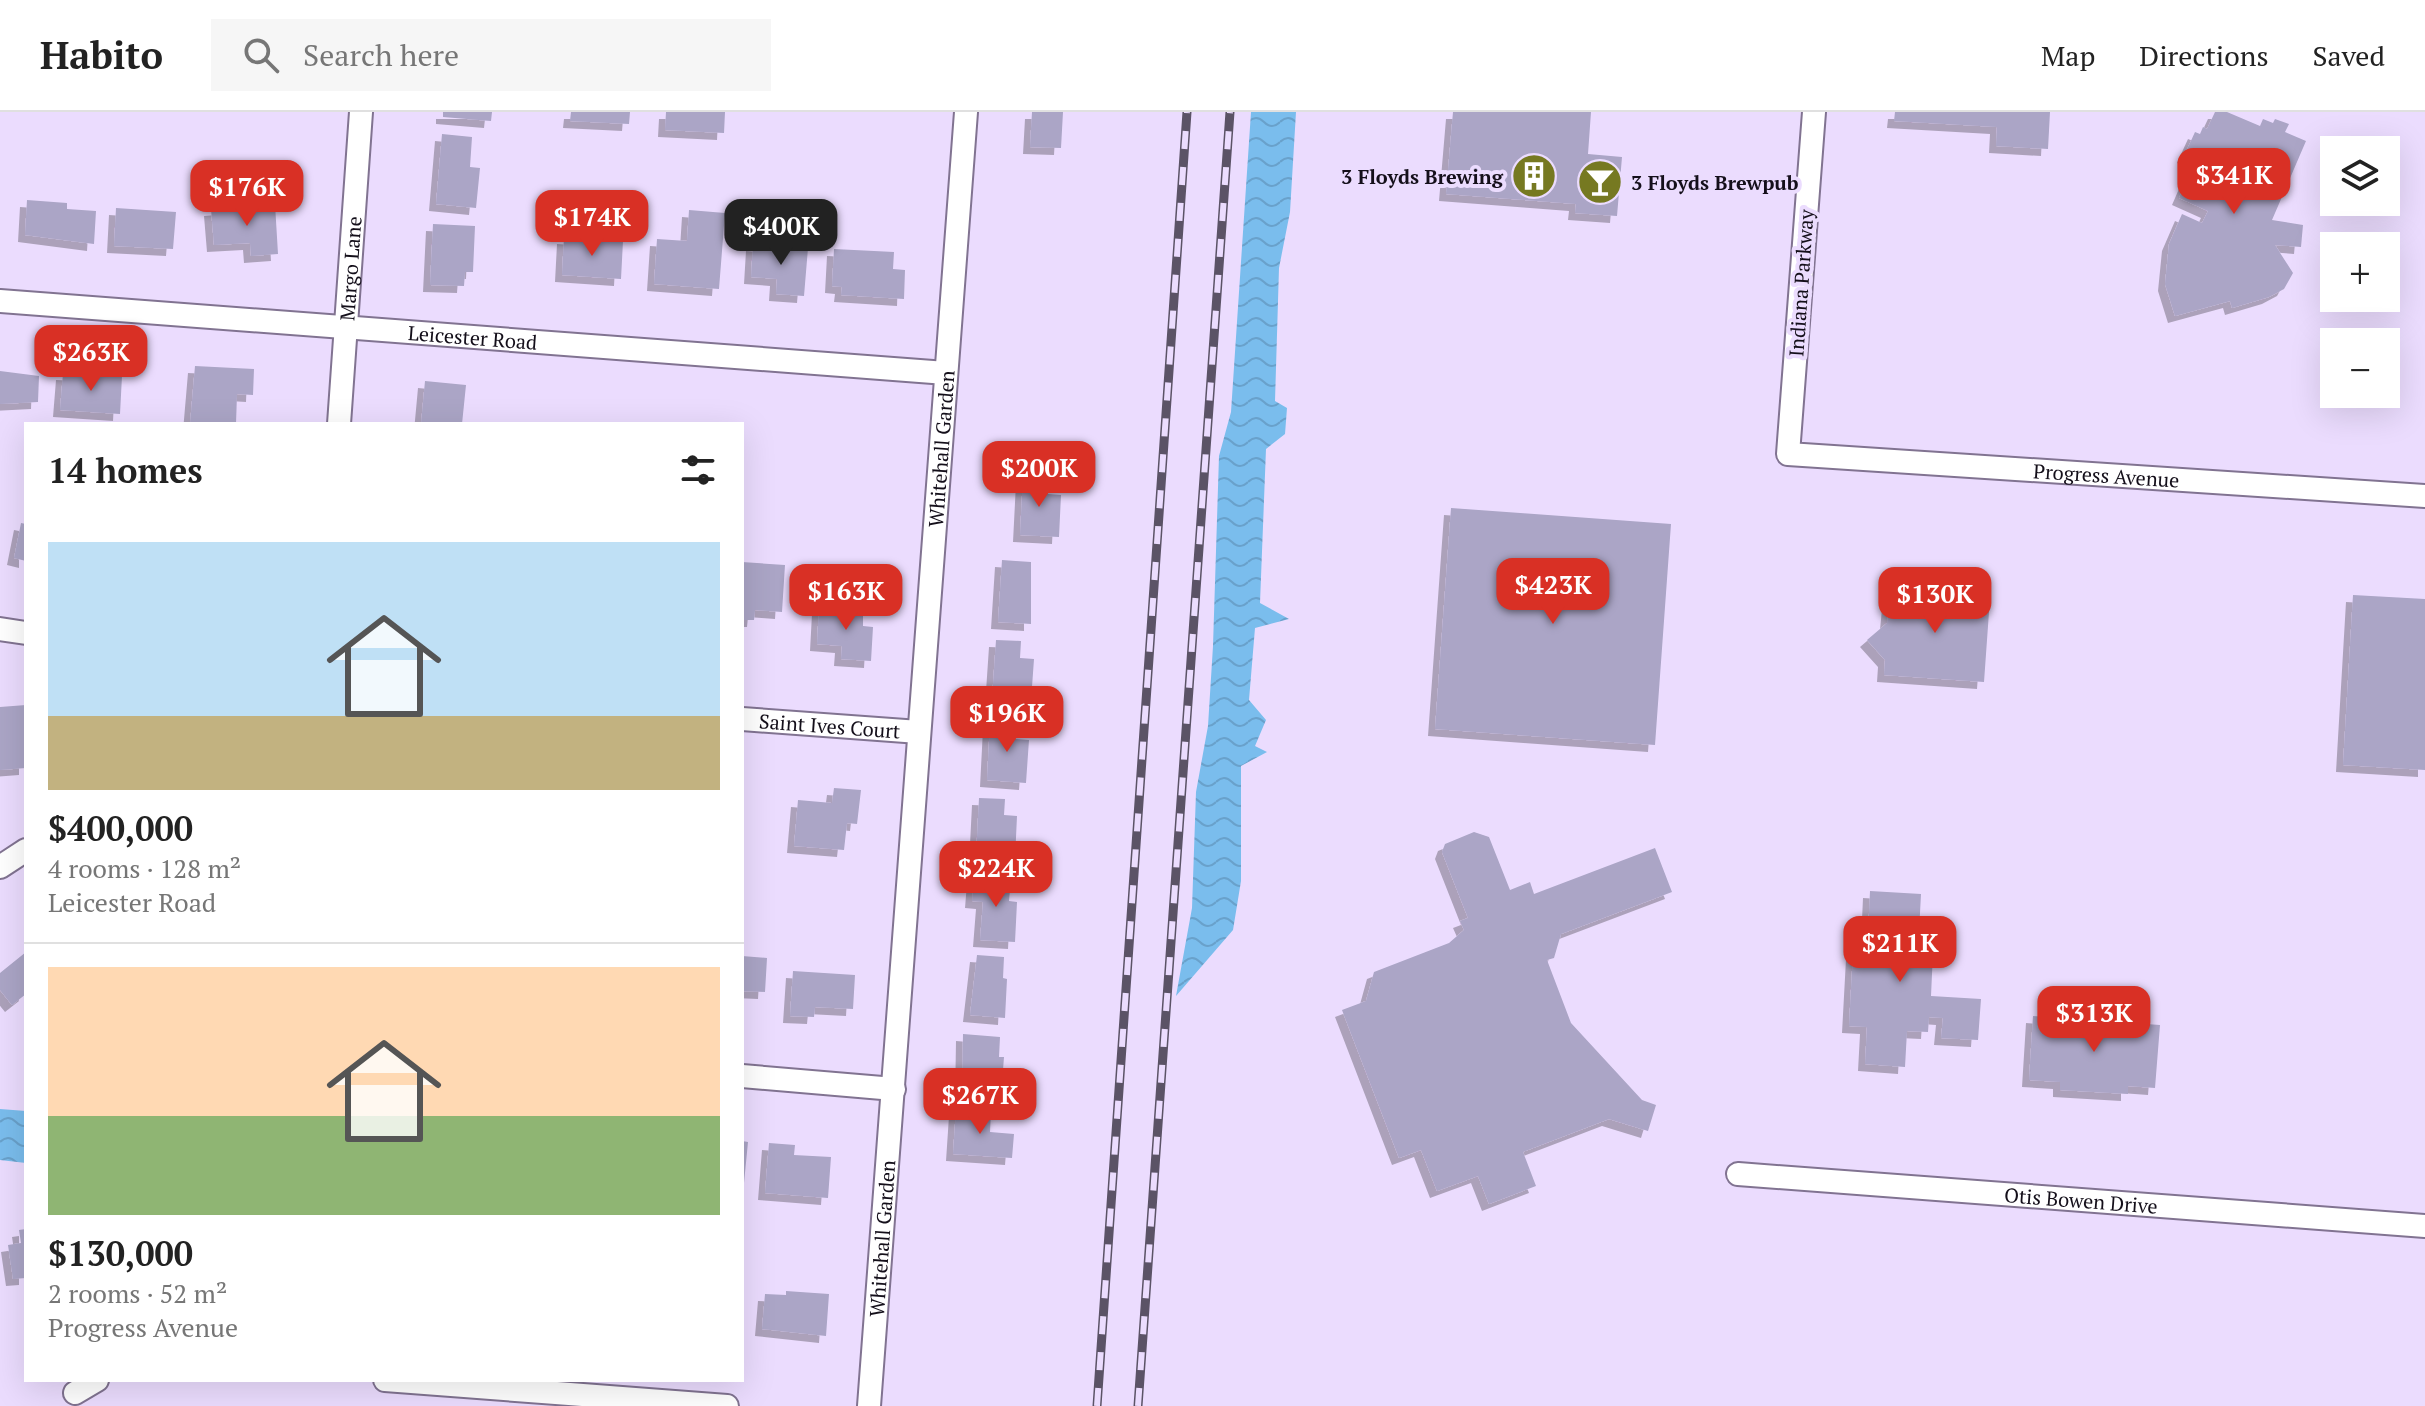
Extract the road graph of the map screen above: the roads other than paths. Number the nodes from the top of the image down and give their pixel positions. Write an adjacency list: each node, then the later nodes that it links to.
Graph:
1 (361, 112): 5 (street, Margo Lane)
2 (966, 112): 6 (street, Whitehall Garden)
3 (1814, 112): 8 (street, Indiana Parkway)
4 (0, 301): 5 (street, Leicester Road)
5 (346, 325): 6 (street, Leicester Road); 7 (street, Margo Lane)
6 (946, 373): 13 (street, Whitehall Garden)
7 (339, 422)
8 (1788, 454): 9 (street, Progress Avenue)
9 (2425, 496)
10 (0, 629): 11 (street)
11 (24, 633)
12 (744, 719): 13 (street, Saint Ives Court)
13 (919, 732): 17 (street, Whitehall Garden)
14 (24, 851): 15 (street)
15 (0, 867)
16 (744, 1076): 17 (street)
17 (894, 1089): 25 (street, Whitehall Garden)
18 (1738, 1174): 19 (street, Otis Bowen Drive)
19 (2425, 1226)
20 (94, 1382): 22 (street)
21 (402, 1382): 23 (street)
22 (75, 1393)
23 (545, 1399): 24 (street)
24 (727, 1406)
25 (869, 1406)

